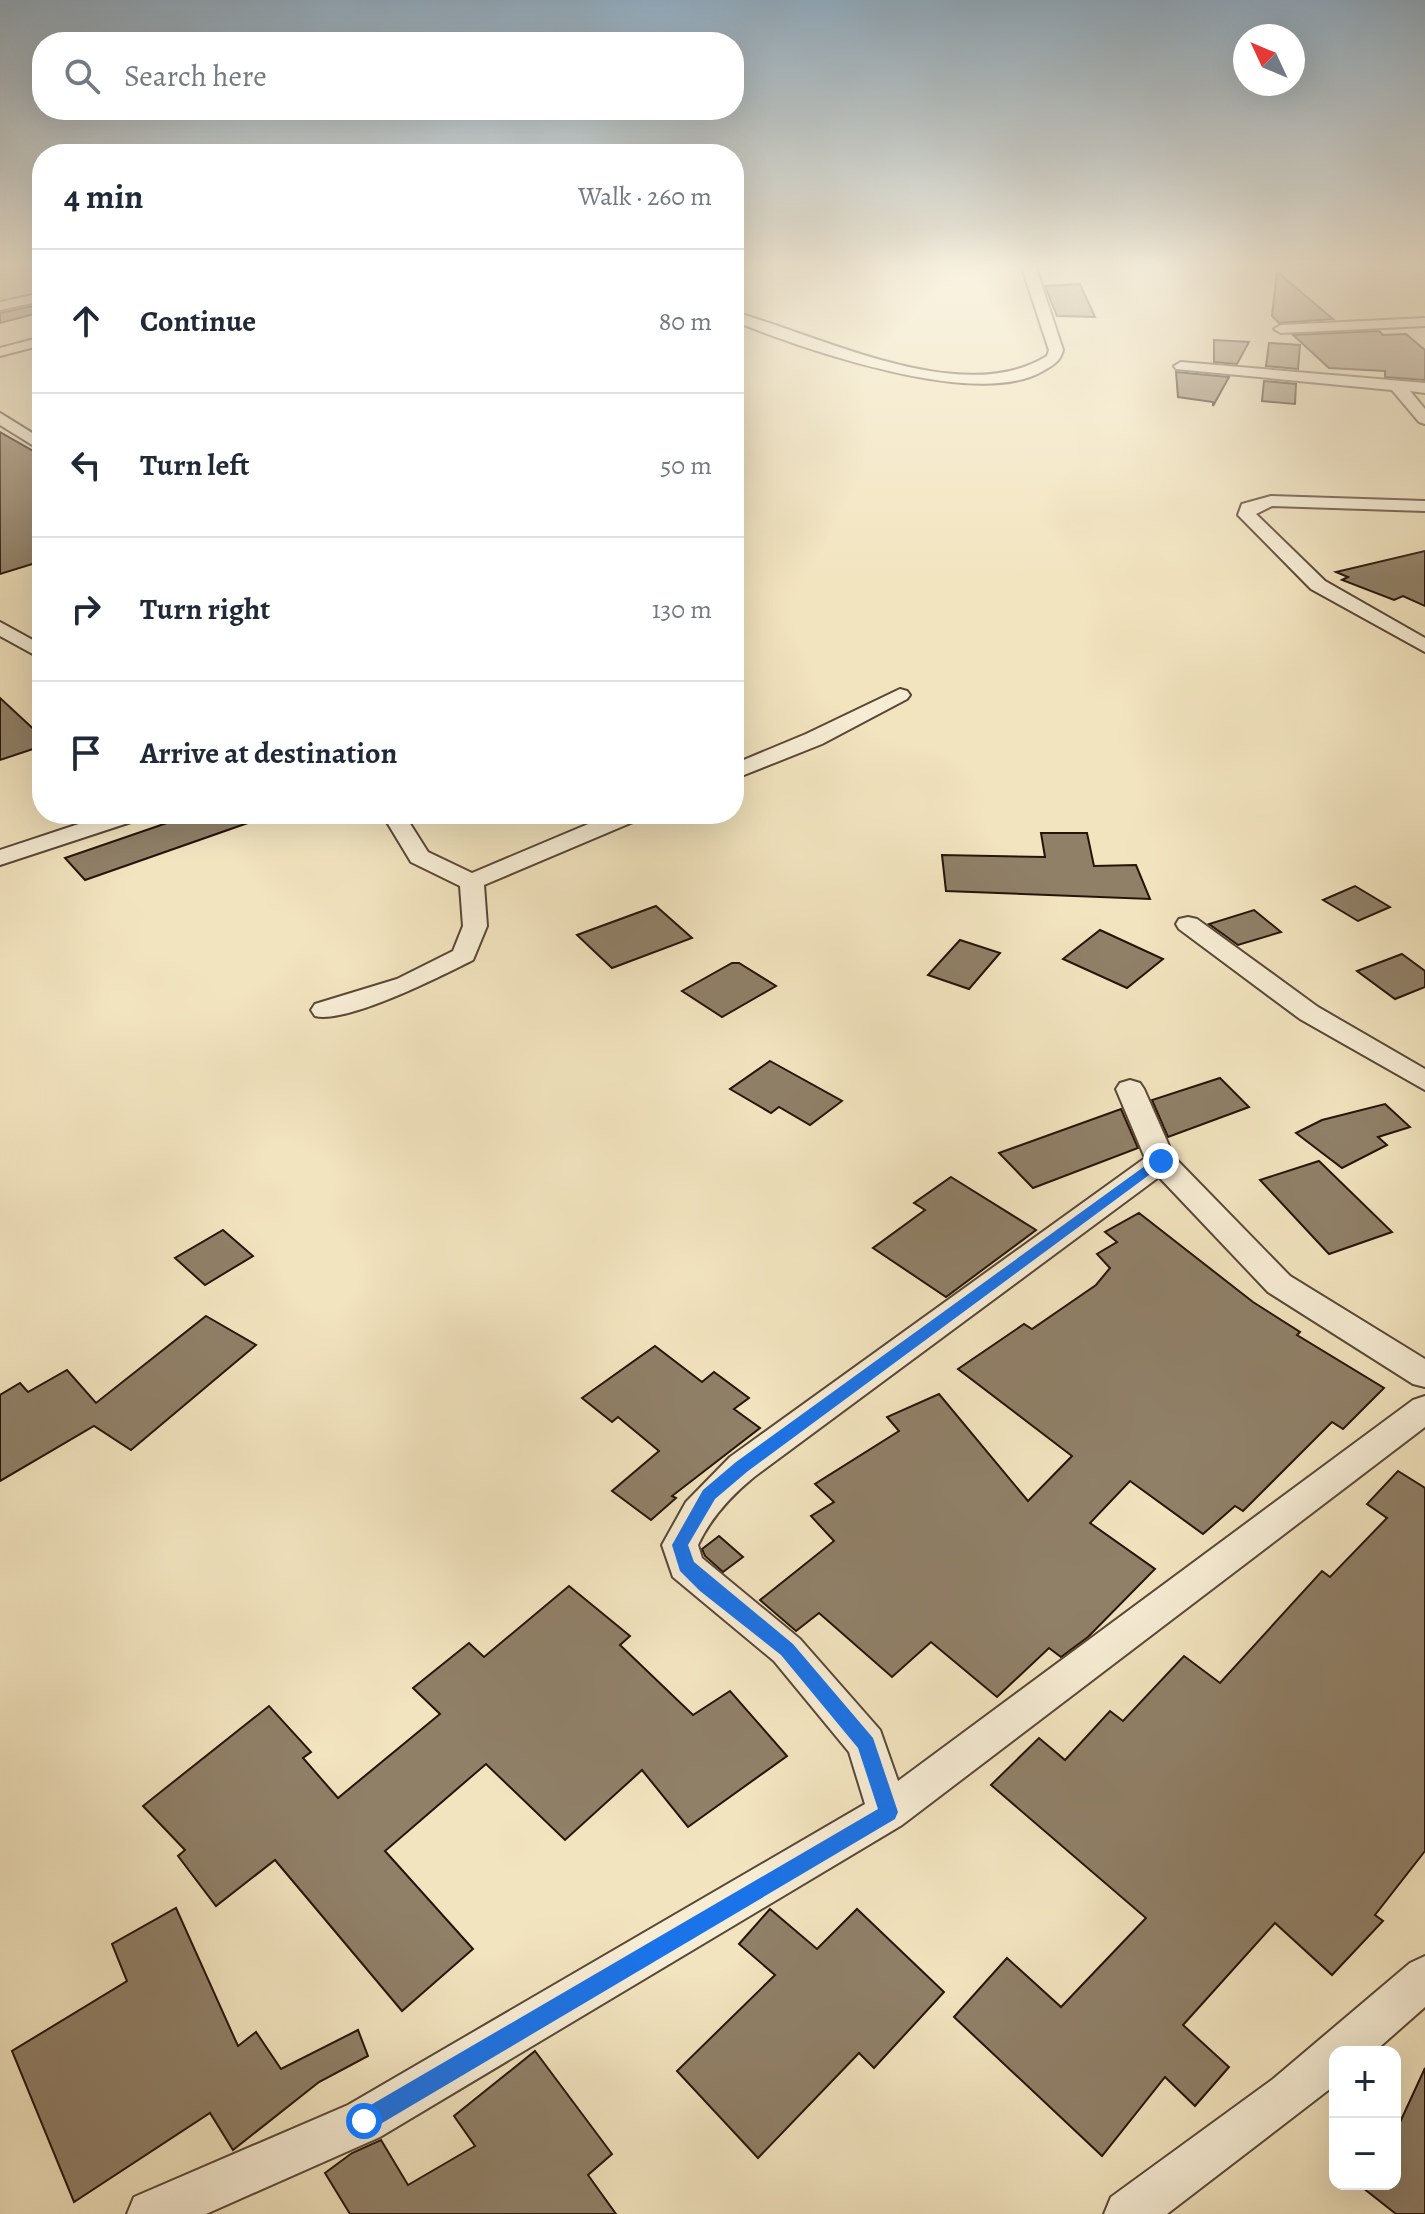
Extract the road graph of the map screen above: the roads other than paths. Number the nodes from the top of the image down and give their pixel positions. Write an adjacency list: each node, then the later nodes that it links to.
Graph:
1 (912, 371): 2 (street)
2 (1029, 371)
3 (1238, 371): 4 (street)
4 (1397, 386): 5 (street); 7 (street)
5 (1425, 388)
6 (0, 418): 8 (street)
7 (1425, 419)
8 (32, 439)
9 (1425, 506): 11 (street)
10 (0, 628): 12 (street)
11 (1425, 646)
12 (32, 647)
13 (900, 695): 14 (street)
14 (744, 768)
15 (102, 824): 18 (street)
16 (399, 824): 19 (street)
17 (608, 824): 19 (street)
18 (0, 858)
19 (472, 882): 21 (street)
20 (1188, 924): 22 (street)
21 (324, 1010)
22 (1425, 1081)
23 (1130, 1089): 24 (street)
24 (1161, 1161): 25 (street); 27 (street)
25 (1425, 1375)
26 (1425, 1409): 27 (street)
27 (888, 1812): 31 (street)
28 (1425, 1978): 29 (street)
29 (1347, 2046)
30 (1329, 2061): 32 (street)
31 (151, 2214)
32 (1128, 2214)

